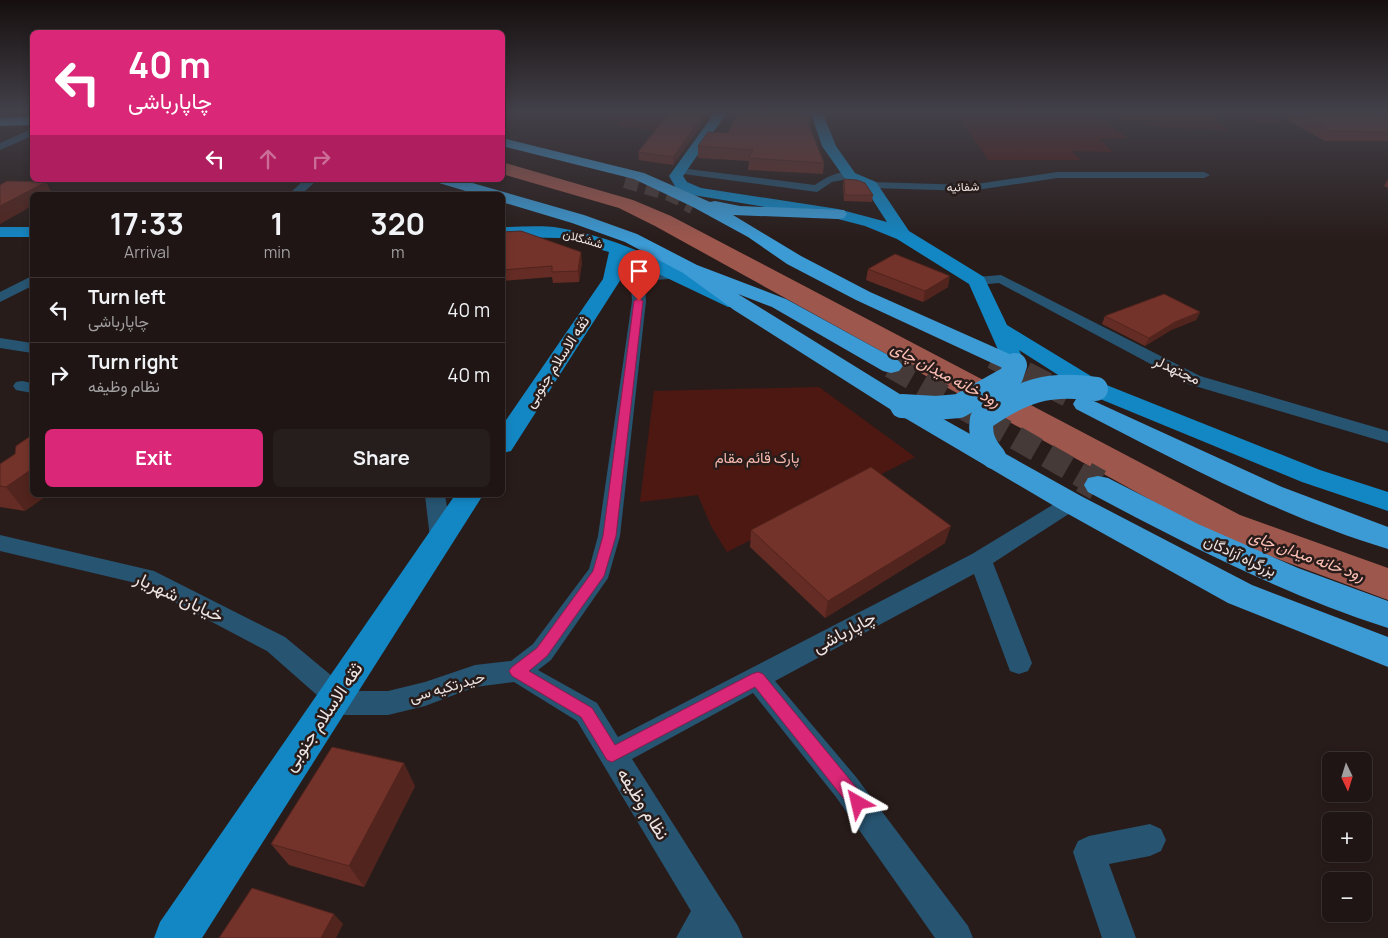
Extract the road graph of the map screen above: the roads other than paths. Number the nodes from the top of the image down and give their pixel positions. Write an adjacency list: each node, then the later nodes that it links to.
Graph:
1 (517, 155): 8 (highway)
2 (553, 155): 15 (highway)
3 (695, 155): 7 (main road)
4 (835, 155): 6 (main road)
5 (1204, 175): 11 (street, شفائیه)
6 (850, 176): 7 (street); 11 (main road, شفائیه)
7 (680, 178): 16 (main road)
8 (625, 181)
9 (309, 182): 12 (street)
10 (452, 182): 13 (highway)
11 (871, 185): 20 (main road)
12 (297, 192)
13 (486, 192)
14 (505, 198): 22 (highway)
15 (699, 203): 16 (highway); 30 (highway)
16 (838, 214): 20 (main road)
17 (0, 232): 18 (main road)
18 (30, 232)
19 (505, 232): 21 (main road, ششگلان)
20 (903, 235): 24 (main road)
21 (618, 250): 22 (main road, ششگلان); 34 (main road, ثقه الاسلام جنوبی)
22 (683, 272): 29 (highway); 32 (highway); 49 (street)
23 (30, 281): 25 (street)
24 (977, 281): 26 (main road); 33 (street, مجتهدلر)
25 (0, 298)
26 (1000, 329): 30 (main road); 31 (main road)
27 (0, 343): 28 (street)
28 (30, 348)
29 (891, 366)
30 (1015, 366): 32 (highway, bridge)
31 (1091, 396): 35 (highway, bridge); 39 (main road); 41 (highway); 43 (highway)
32 (902, 406): 35 (highway)
33 (1388, 437)
34 (505, 440)
35 (994, 457): 40 (highway)
36 (1098, 485): 46 (highway, بزرگراه آزادگان)
37 (435, 497): 42 (street)
38 (468, 497): 42 (main road, ثقه الاسلام جنوبی)
39 (1388, 502)
40 (1071, 503): 45 (street, چاپارباشی); 47 (highway)
41 (1388, 519)
42 (441, 538): 51 (main road, ثقه الاسلام جنوبی)
43 (1388, 538)
44 (0, 543): 51 (street, خیابان شهریار)
45 (980, 560): 48 (street); 50 (street, چاپارباشی)
46 (1388, 615)
47 (1388, 652)
48 (1019, 663)
49 (517, 671): 51 (street, حیدرتکیه سی); 52 (street, نظام وظیفه)
50 (758, 679): 52 (street, چاپارباشی); 55 (street)
51 (336, 697): 56 (main road, ثقه الاسلام جنوبی)
52 (612, 755): 54 (street, نظام وظیفه)
53 (1150, 840): 57 (street)
54 (710, 929)
55 (950, 936)
56 (176, 938)
57 (1119, 938)

